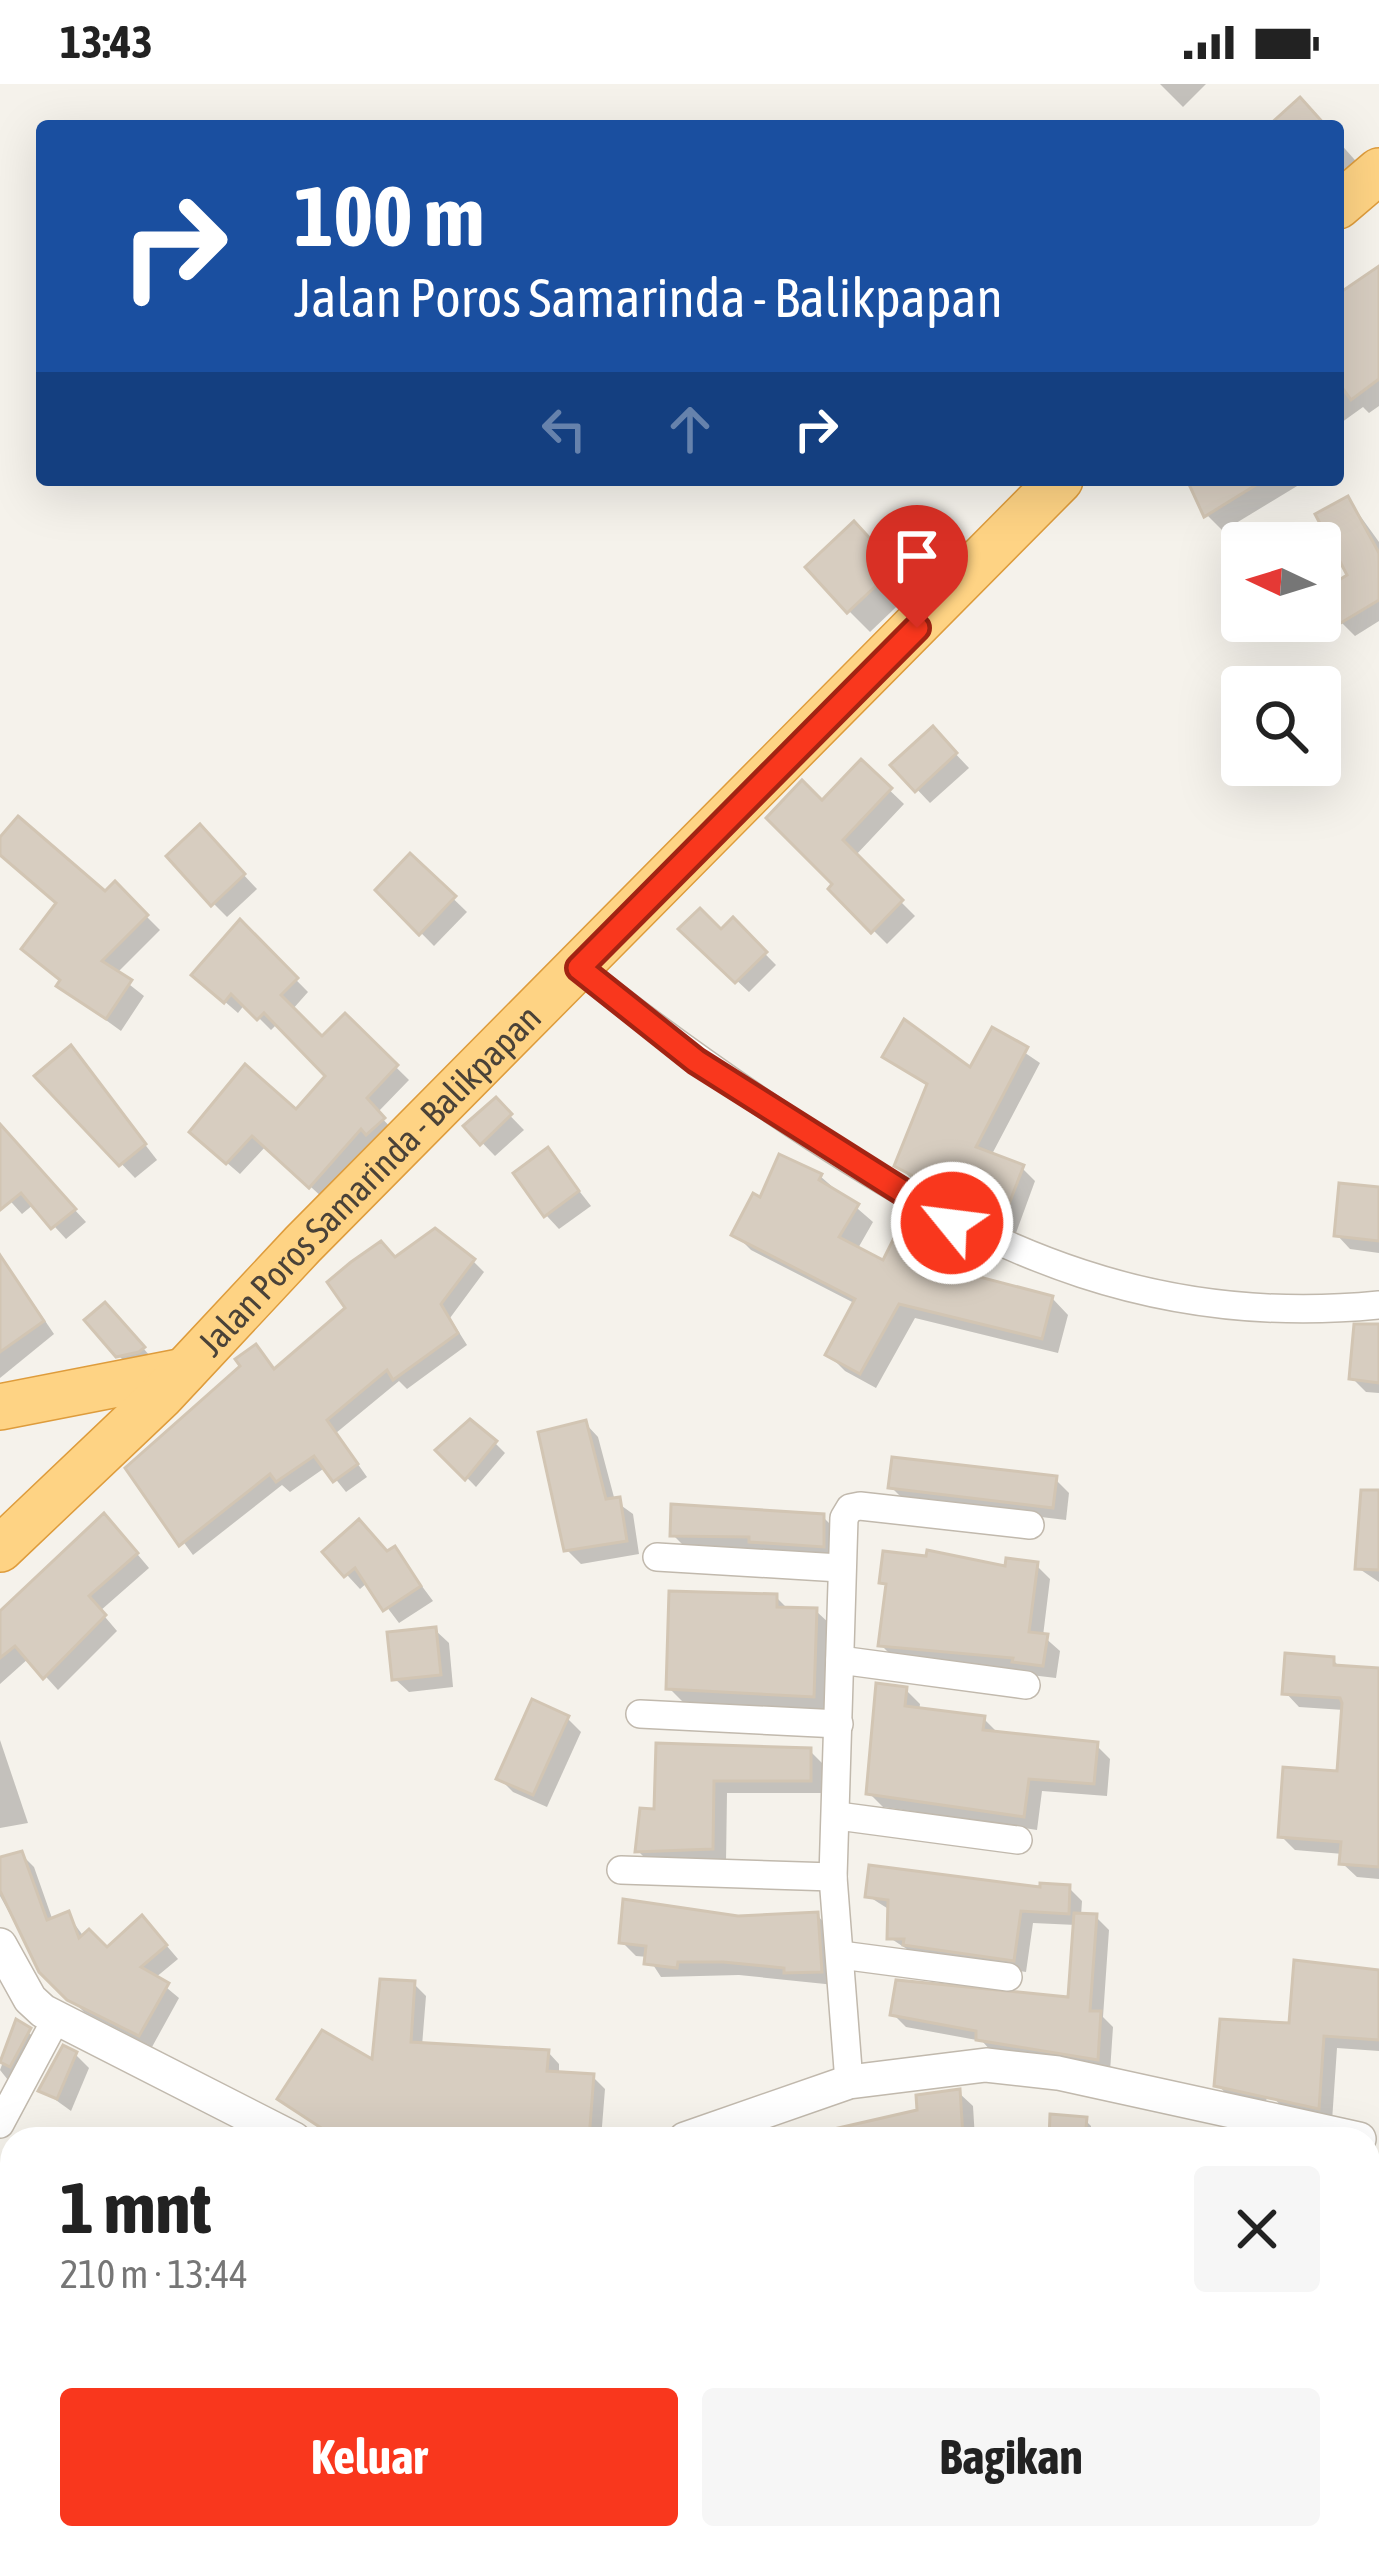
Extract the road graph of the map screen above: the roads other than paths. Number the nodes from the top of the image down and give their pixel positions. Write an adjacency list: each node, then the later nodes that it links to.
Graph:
1 (1379, 171): 2 (highway)
2 (1344, 201)
3 (1054, 486): 4 (highway, Jalan Poros Samarinda - Balikpapan)
4 (579, 968): 5 (street); 6 (highway, Jalan Poros Samarinda - Balikpapan)
5 (1379, 1305)
6 (184, 1371): 7 (highway, Jalan Poros Samarinda - Balikpapan); 9 (highway, Jalan Poros Samarinda - Balikpapan)
7 (0, 1407)
8 (1030, 1525): 11 (street)
9 (0, 1550)
10 (657, 1557): 11 (street)
11 (840, 1568): 12 (street)
12 (840, 1660): 13 (street); 15 (street)
13 (1026, 1685)
14 (640, 1714): 15 (street)
15 (839, 1724): 16 (street)
16 (838, 1816): 17 (street); 19 (street)
17 (1018, 1840)
18 (621, 1870): 19 (street)
19 (833, 1877): 21 (street)
20 (0, 1945): 23 (street)
21 (841, 1955): 22 (street); 24 (street)
22 (1008, 1978)
23 (56, 2019): 25 (street); 26 (street)
24 (849, 2083): 27 (street); 28 (street)
25 (0, 2124)
26 (270, 2127)
27 (720, 2127)
28 (1301, 2127)

